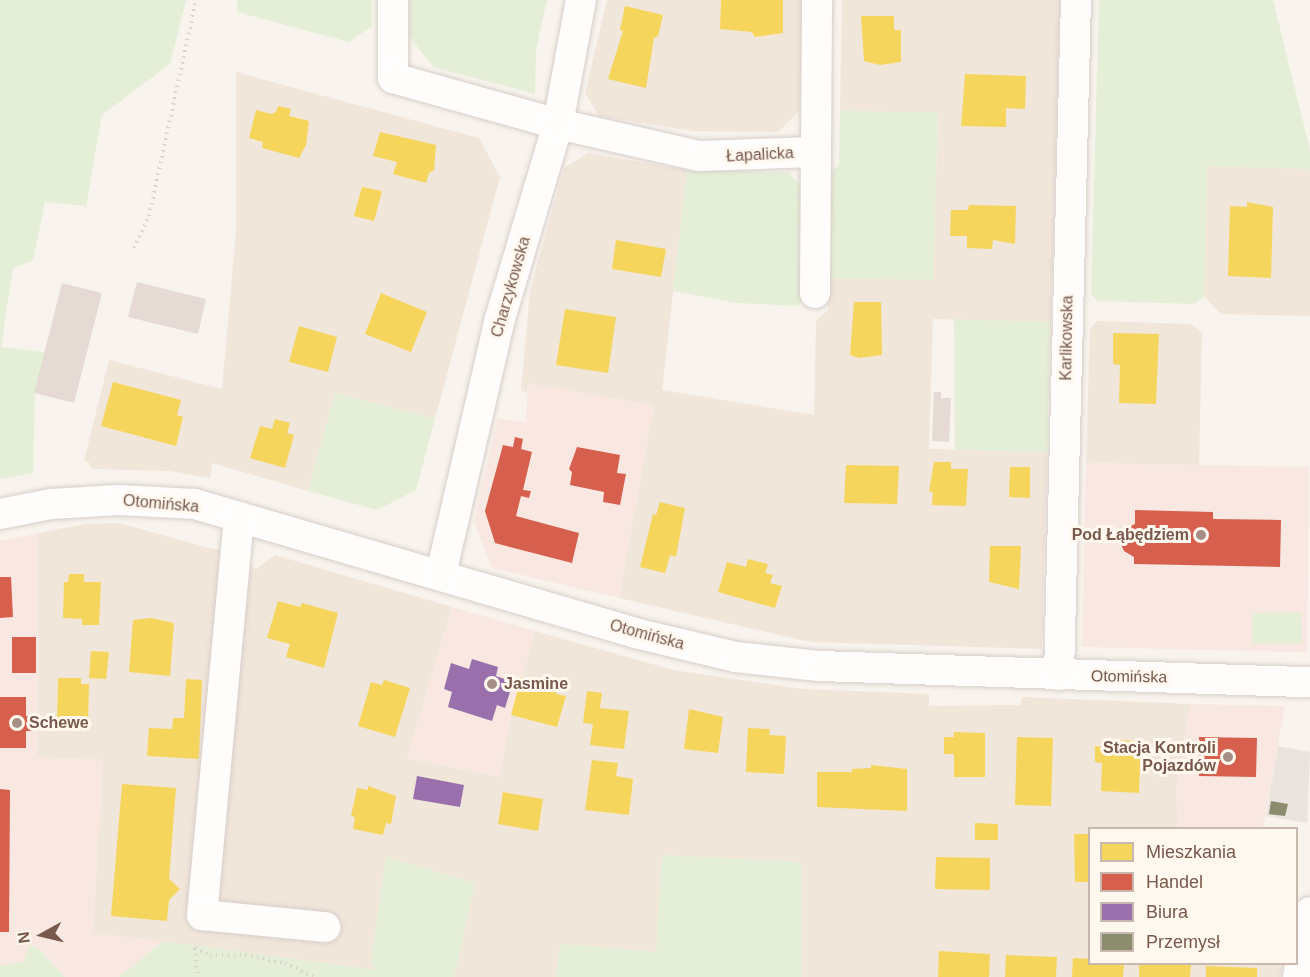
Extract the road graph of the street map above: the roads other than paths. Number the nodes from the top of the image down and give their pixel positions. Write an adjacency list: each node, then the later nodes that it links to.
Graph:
1 (393, 0): 5 (street, Łapalicka)
2 (581, 0): 5 (street, Charzykowska)
3 (817, 0): 6 (street, Łapalicka)
4 (1076, 0): 11 (street, Karlikowska)
5 (558, 124): 6 (street, Łapalicka); 10 (street, Charzykowska)
6 (813, 152): 7 (street)
7 (815, 293)
8 (0, 514): 9 (street, Otomińska)
9 (239, 517): 10 (street, Otomińska); 14 (street)
10 (441, 574): 11 (street, Otomińska)
11 (1059, 675): 12 (street, Otomińska)
12 (1310, 682)
13 (1310, 912): 15 (street)
14 (325, 927)
15 (1298, 977)

